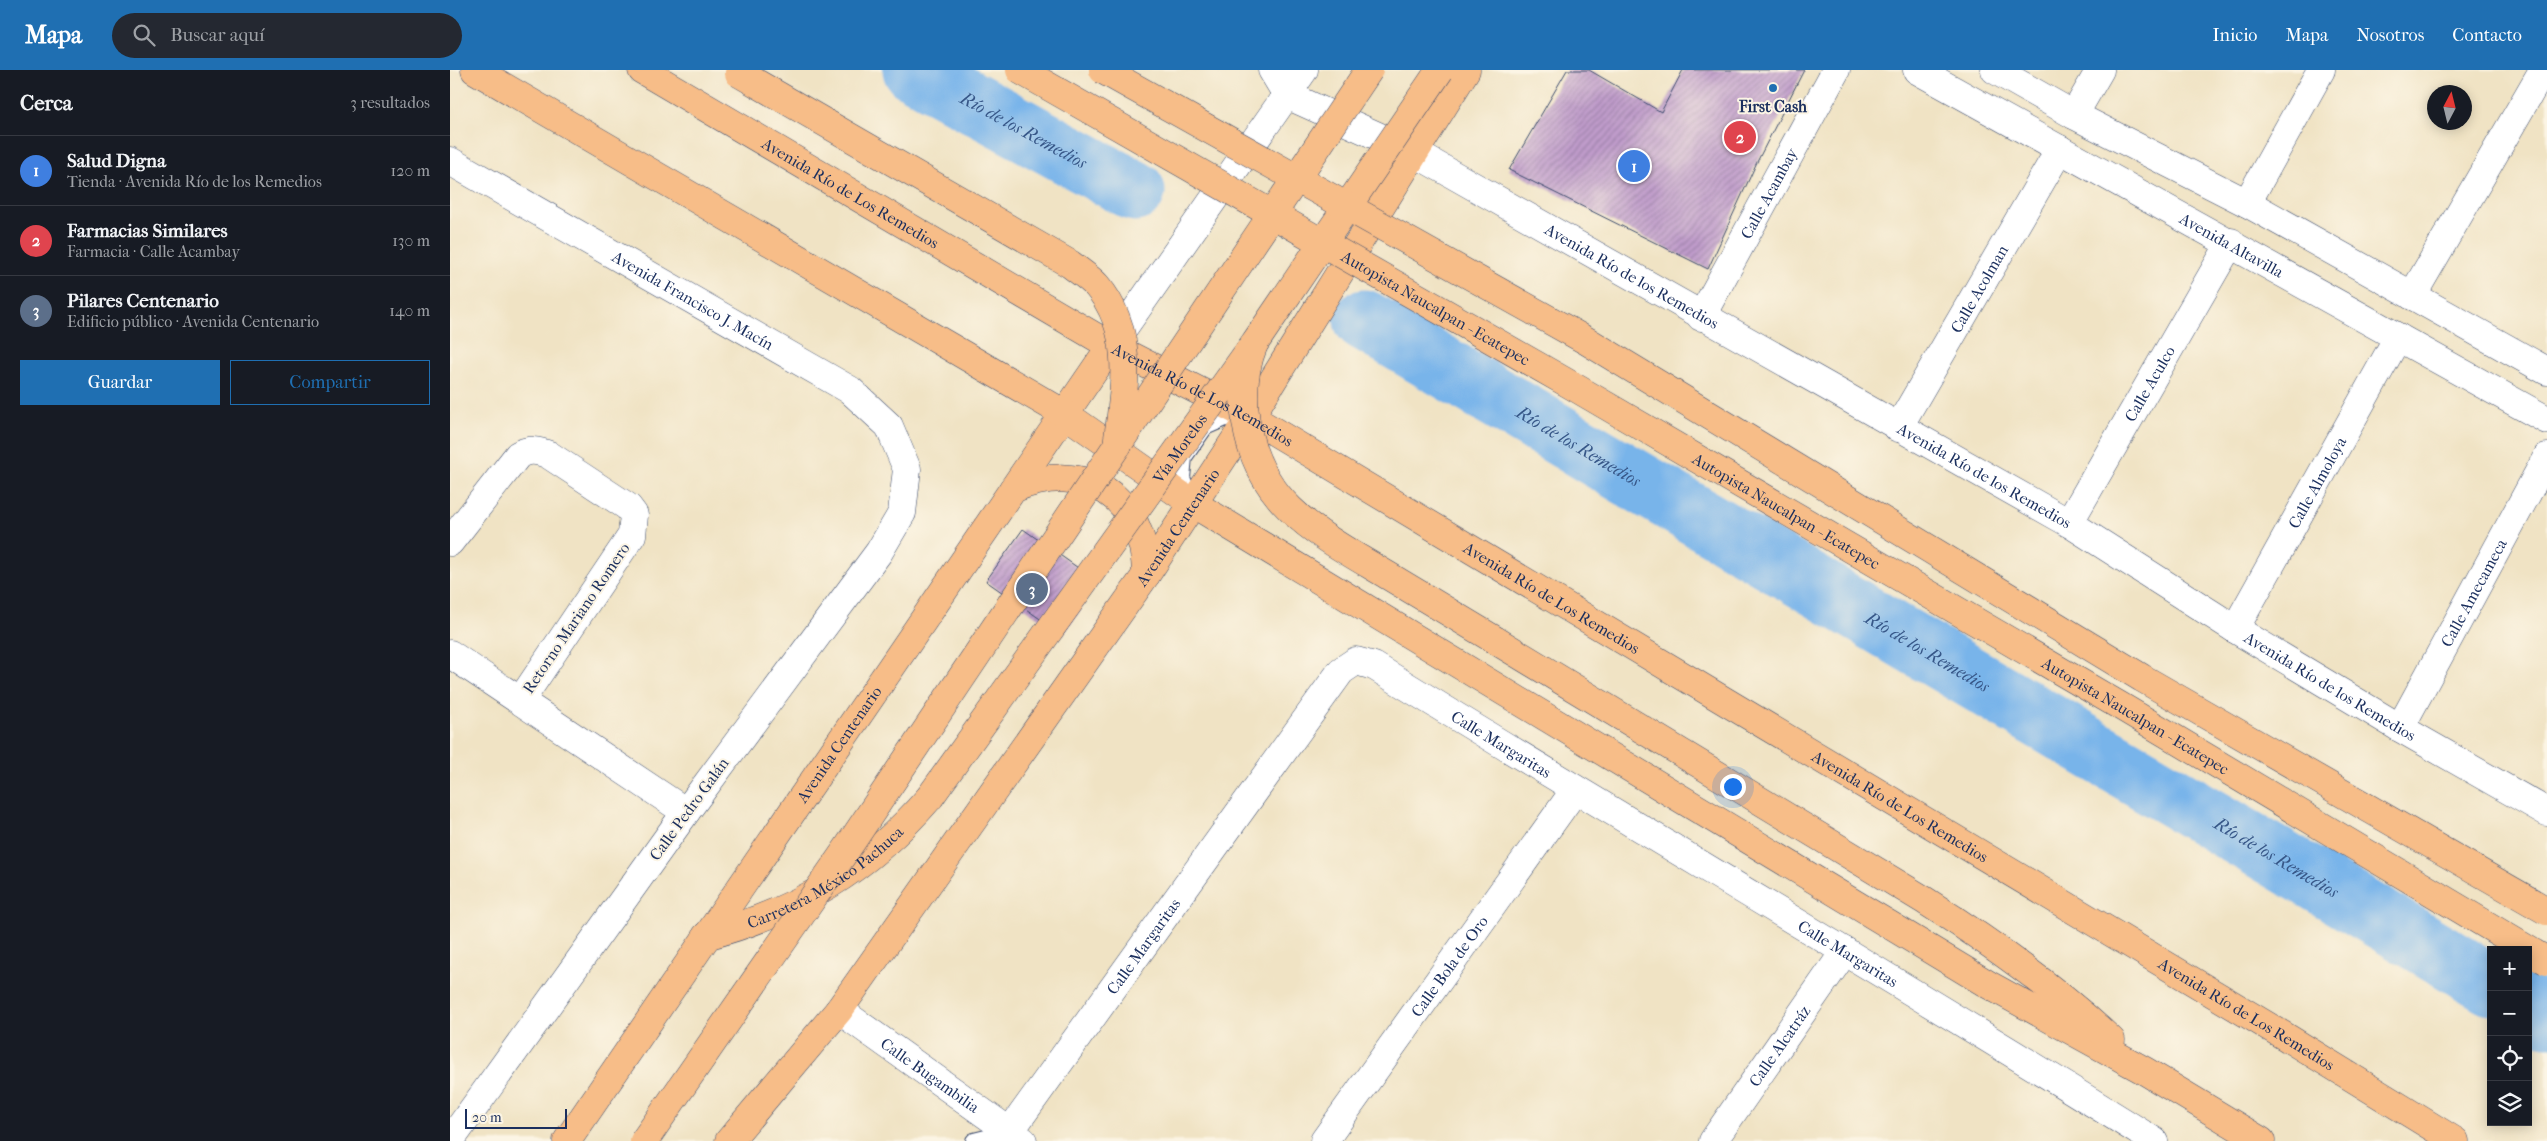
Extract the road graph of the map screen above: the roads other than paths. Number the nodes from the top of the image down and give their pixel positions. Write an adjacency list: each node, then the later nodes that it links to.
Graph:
1 (475, 70): 30 (main road)
2 (642, 70): 28 (main road, Avenida Río de Los Remedios)
3 (1020, 70): 53 (main road, Autopista Naucalpan - Ecatepec, bridge)
4 (1103, 70): 50 (main road, bridge)
5 (1272, 70): 17 (street)
6 (1304, 70): 17 (street)
7 (1369, 70): 34 (main road, bridge)
8 (1440, 70): 27 (main road, Vía Morelos, bridge)
9 (1466, 70): 20 (main road, Avenida Río de los Remedios)
10 (1836, 70): 25 (street, Calle Acambay)
11 (1917, 70): 19 (street, Avenida Altavilla)
12 (1995, 70): 18 (street)
13 (2100, 70): 18 (street)
14 (2321, 70): 22 (street)
15 (2544, 70): 24 (street)
16 (736, 72): 34 (main road, bridge)
17 (1287, 95): 20 (street); 28 (street)
18 (2074, 114): 22 (street)
19 (2060, 149): 23 (street, Avenida Altavilla); 33 (street, Calle Acolman)
20 (1413, 152): 25 (street, Avenida Río de los Remedios); 31 (main road, Avenida Río de los Remedios)
21 (450, 161): 36 (street, Avenida Francisco J. Macín)
22 (2247, 204): 24 (street)
23 (2231, 242): 26 (street, Avenida Altavilla); 39 (street, Calle Aculco)
24 (2412, 296): 29 (street)
25 (1701, 317): 33 (street, Avenida Río de los Remedios)
26 (2398, 337): 32 (street, Avenida Altavilla); 42 (street, Calle Almoloya)
27 (1254, 344): 47 (main road, Vía Morelos, bridge); 55 (main road, bridge)
28 (1111, 346): 30 (main road, Avenida Centenario); 31 (main road, Avenida Río de Los Remedios)
29 (2547, 371)
30 (1065, 414): 37 (main road, Avenida Centenario); 38 (main road)
31 (1250, 416): 38 (main road, Avenida Centenario); 67 (main road, Avenida Río de Los Remedios)
32 (2547, 420)
33 (1898, 428): 39 (street, Avenida Río de los Remedios)
34 (1117, 446): 60 (main road, bridge)
35 (2547, 456): 45 (street, Calle Amecameca)
36 (907, 469): 48 (street, Calle Pedro Galán)
37 (1013, 488): 41 (main road); 51 (main road, Avenida Centenario)
38 (1192, 503): 41 (main road, Avenida Centenario); 55 (main road)
39 (2069, 524): 42 (street, Avenida Río de los Remedios)
40 (450, 542): 44 (street, Retorno Mariano Romero)
41 (1146, 575): 54 (main road, Avenida Centenario)
42 (2235, 629): 45 (street, Avenida Río de los Remedios)
43 (450, 654): 44 (street, Retorno Mariano Romero)
44 (521, 700): 48 (street, Retorno Mariano Romero)
45 (2400, 728): 49 (street, Avenida Río de los Remedios)
46 (1575, 790): 52 (street, Calle Margaritas); 57 (street, Calle Margaritas); 63 (street, Calle Bola de Oro)
47 (930, 797): 51 (main road, Carretera México Pachuca)
48 (686, 812): 58 (street, Calle Pedro Galán)
49 (2547, 812)
50 (2547, 911)
51 (706, 936): 59 (main road, Avenida Centenario)
52 (1846, 951): 56 (street, Calle Margaritas); 64 (street, Calle Alcatráz)
53 (2547, 961)
54 (839, 1010): 57 (street, Calle Bugambilia); 61 (main road, Avenida Centenario)
55 (2145, 1071): 66 (main road)
56 (2122, 1133): 65 (street, Calle Margaritas)
57 (1012, 1138): 62 (lane)
58 (450, 1141)
59 (567, 1141)
60 (644, 1141)
61 (729, 1141)
62 (974, 1141)
63 (1324, 1141)
64 (1713, 1141)
65 (2154, 1141)
66 (2261, 1141)
67 (2455, 1141)

